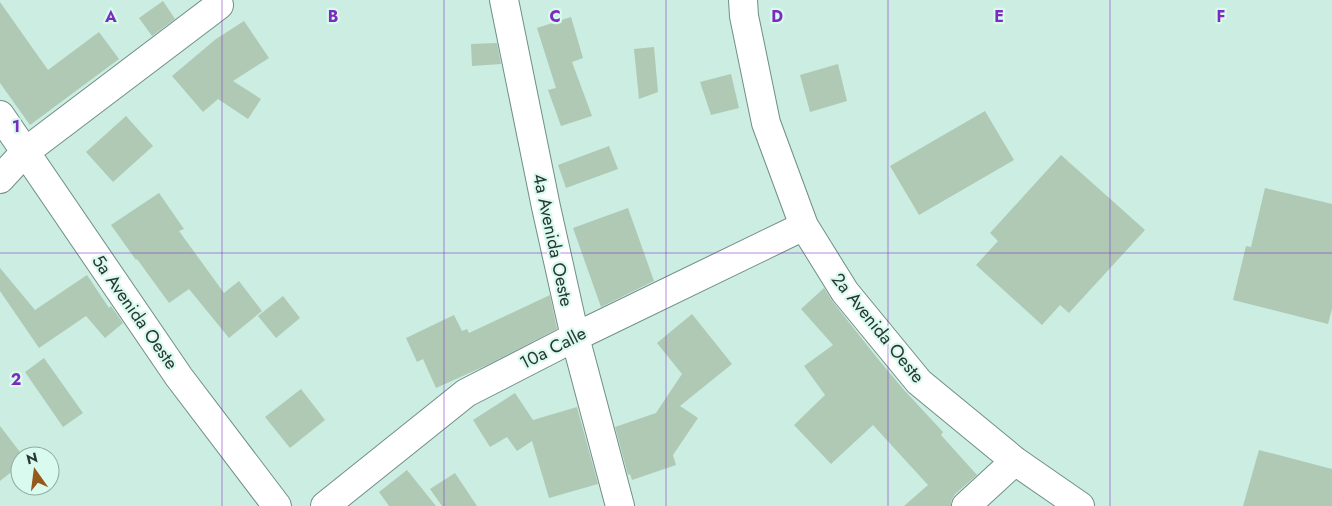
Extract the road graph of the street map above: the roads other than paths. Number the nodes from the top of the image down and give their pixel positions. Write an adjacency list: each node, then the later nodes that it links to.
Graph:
1 (504, 0): 8 (street, 4a Avenida Oeste)
2 (743, 0): 7 (street, 2a Avenida Oeste)
3 (219, 5): 5 (street)
4 (0, 115): 5 (street, 5a Avenida Oeste)
5 (25, 152): 6 (street); 10 (street, 5a Avenida Oeste)
6 (0, 179)
7 (804, 226): 8 (street, 10a Calle); 9 (street, 2a Avenida Oeste)
8 (575, 337): 11 (street, 10a Calle); 12 (street, 4a Avenida Oeste)
9 (1015, 461): 13 (street); 14 (street, 2a Avenida Oeste)
10 (277, 506)
11 (325, 506)
12 (620, 506)
13 (966, 506)
14 (1080, 506)

